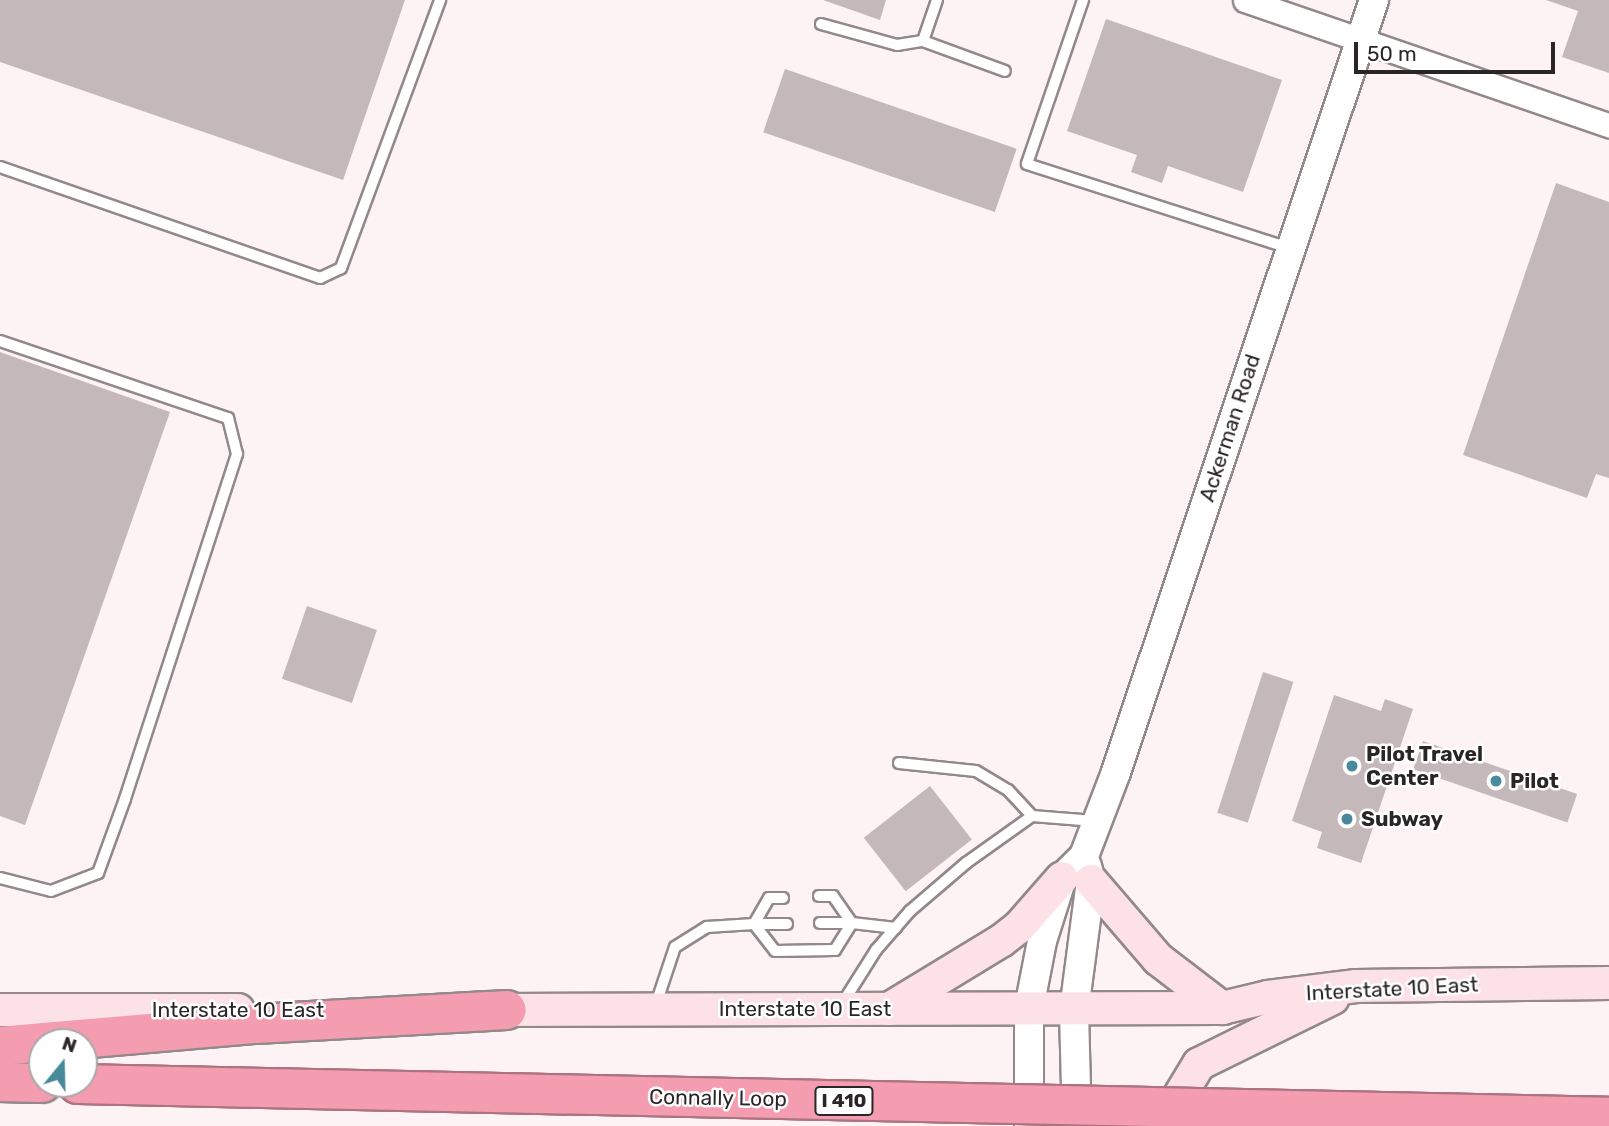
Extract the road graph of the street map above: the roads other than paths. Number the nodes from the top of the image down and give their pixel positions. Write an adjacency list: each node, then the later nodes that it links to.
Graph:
1 (440, 0): 11 (lane)
2 (937, 0): 8 (lane)
3 (1083, 0): 12 (lane)
4 (1245, 0): 7 (street)
5 (1374, 0): 7 (street, Ackerman Road)
6 (821, 24): 8 (lane)
7 (1361, 39): 10 (street); 12 (street, Ackerman Road)
8 (923, 41): 9 (lane)
9 (1006, 71)
10 (1609, 125)
11 (0, 167)
12 (1290, 249): 16 (street, Ackerman Road)
13 (0, 341): 18 (lane)
14 (899, 763): 15 (lane)
15 (1032, 816): 16 (lane); 25 (lane)
16 (1096, 821): 17 (street, Ackerman Road)
17 (1079, 872): 28 (street, Ackerman Road); 29 (main road); 30 (main road); 35 (street, Ackerman Road)
18 (0, 878)
19 (819, 896): 22 (lane)
20 (783, 898): 23 (lane)
21 (820, 923): 22 (lane)
22 (852, 923): 23 (lane); 25 (lane)
23 (754, 924): 24 (lane); 33 (lane)
24 (787, 924)
25 (895, 928): 34 (lane)
26 (1609, 983): 27 (main road, Interstate 10 East)
27 (1356, 986): 29 (main road, Interstate 10 East); 45 (main road)
28 (1029, 1008): 30 (main road, Interstate 10 East); 35 (main road, Interstate 10 East); 43 (street, Ackerman Road)
29 (1222, 1008): 35 (main road, Interstate 10 East)
30 (888, 1009): 34 (main road, Interstate 10 East)
31 (0, 1010): 32 (main road, Interstate 10 East)
32 (508, 1010): 33 (main road, Interstate 10 East); 36 (highway)
33 (654, 1010): 34 (main road, Interstate 10 East)
34 (838, 1010)
35 (1074, 1010): 44 (street, Ackerman Road)
36 (98, 1037)
37 (28, 1043): 38 (highway)
38 (0, 1046)
39 (0, 1082): 40 (highway)
40 (28, 1083)
41 (98, 1084): 42 (highway, Connally Loop / I 410, bridge)
42 (1609, 1116)
43 (1029, 1126)
44 (1077, 1126)
45 (1161, 1126)

